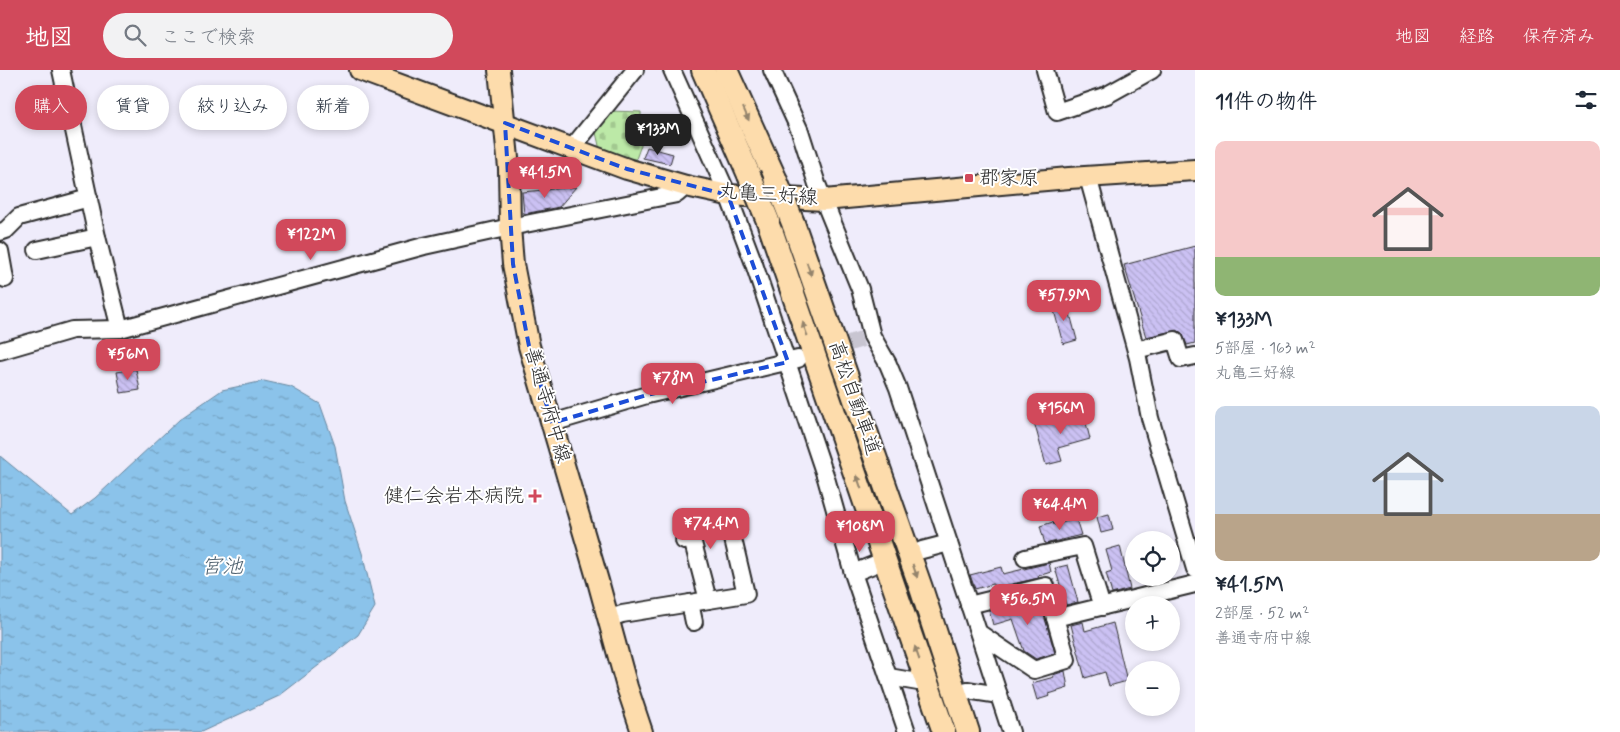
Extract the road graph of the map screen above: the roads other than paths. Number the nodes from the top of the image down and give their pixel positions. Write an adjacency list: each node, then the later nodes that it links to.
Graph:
1 (61, 70): 17 (street)
2 (360, 70): 11 (main road, 丸亀三好線)
3 (499, 70): 11 (main road, 善通寺府中線)
4 (635, 70): 12 (street)
5 (672, 70): 16 (street)
6 (703, 70): 54 (highway, 高松自動車道, one-way to 6, bridge)
7 (726, 70): 55 (highway, 高松自動車道, one-way to 55, bridge)
8 (772, 70): 18 (street)
9 (1045, 70): 10 (street)
10 (1152, 70)
11 (505, 123): 12 (main road, 丸亀三好線); 19 (main road, 善通寺府中線)
12 (572, 148): 15 (main road, 丸亀三好線)
13 (1195, 170): 14 (main road, 丸亀三好線)
14 (1088, 177): 18 (main road, 丸亀三好線); 26 (street)
15 (686, 186): 16 (main road, 丸亀三好線); 19 (street)
16 (728, 195): 18 (main road, 丸亀三好線); 29 (street)
17 (89, 198): 20 (street); 21 (street)
18 (824, 200): 33 (street)
19 (510, 227): 25 (street); 30 (main road, 善通寺府中線)
20 (0, 232)
21 (97, 237): 22 (street); 25 (street)
22 (37, 250)
23 (0, 251): 24 (street)
24 (5, 279)
25 (120, 329): 27 (street)
26 (1136, 350): 28 (street); 37 (street)
27 (0, 351)
28 (1195, 356)
29 (793, 361): 30 (street); 38 (street)
30 (552, 423): 45 (main road, 善通寺府中線)
31 (729, 522): 40 (street)
32 (684, 541): 40 (street)
33 (949, 543): 34 (street); 42 (street)
34 (922, 550)
35 (1025, 558): 43 (street)
36 (878, 563): 38 (street)
37 (1195, 569)
38 (853, 572): 48 (street)
39 (1195, 584): 43 (street)
40 (708, 600): 41 (street)
41 (690, 603): 45 (street); 46 (street)
42 (969, 605): 44 (street); 47 (street)
43 (1102, 607): 44 (street)
44 (1055, 618): 47 (street)
45 (608, 619): 52 (main road, 善通寺府中線)
46 (694, 622)
47 (979, 633): 51 (street)
48 (889, 677): 49 (street); 53 (street)
49 (918, 682)
50 (967, 690): 51 (street)
51 (999, 695): 56 (street)
52 (642, 732)
53 (907, 732)
54 (944, 732)
55 (968, 732)
56 (1011, 732)

